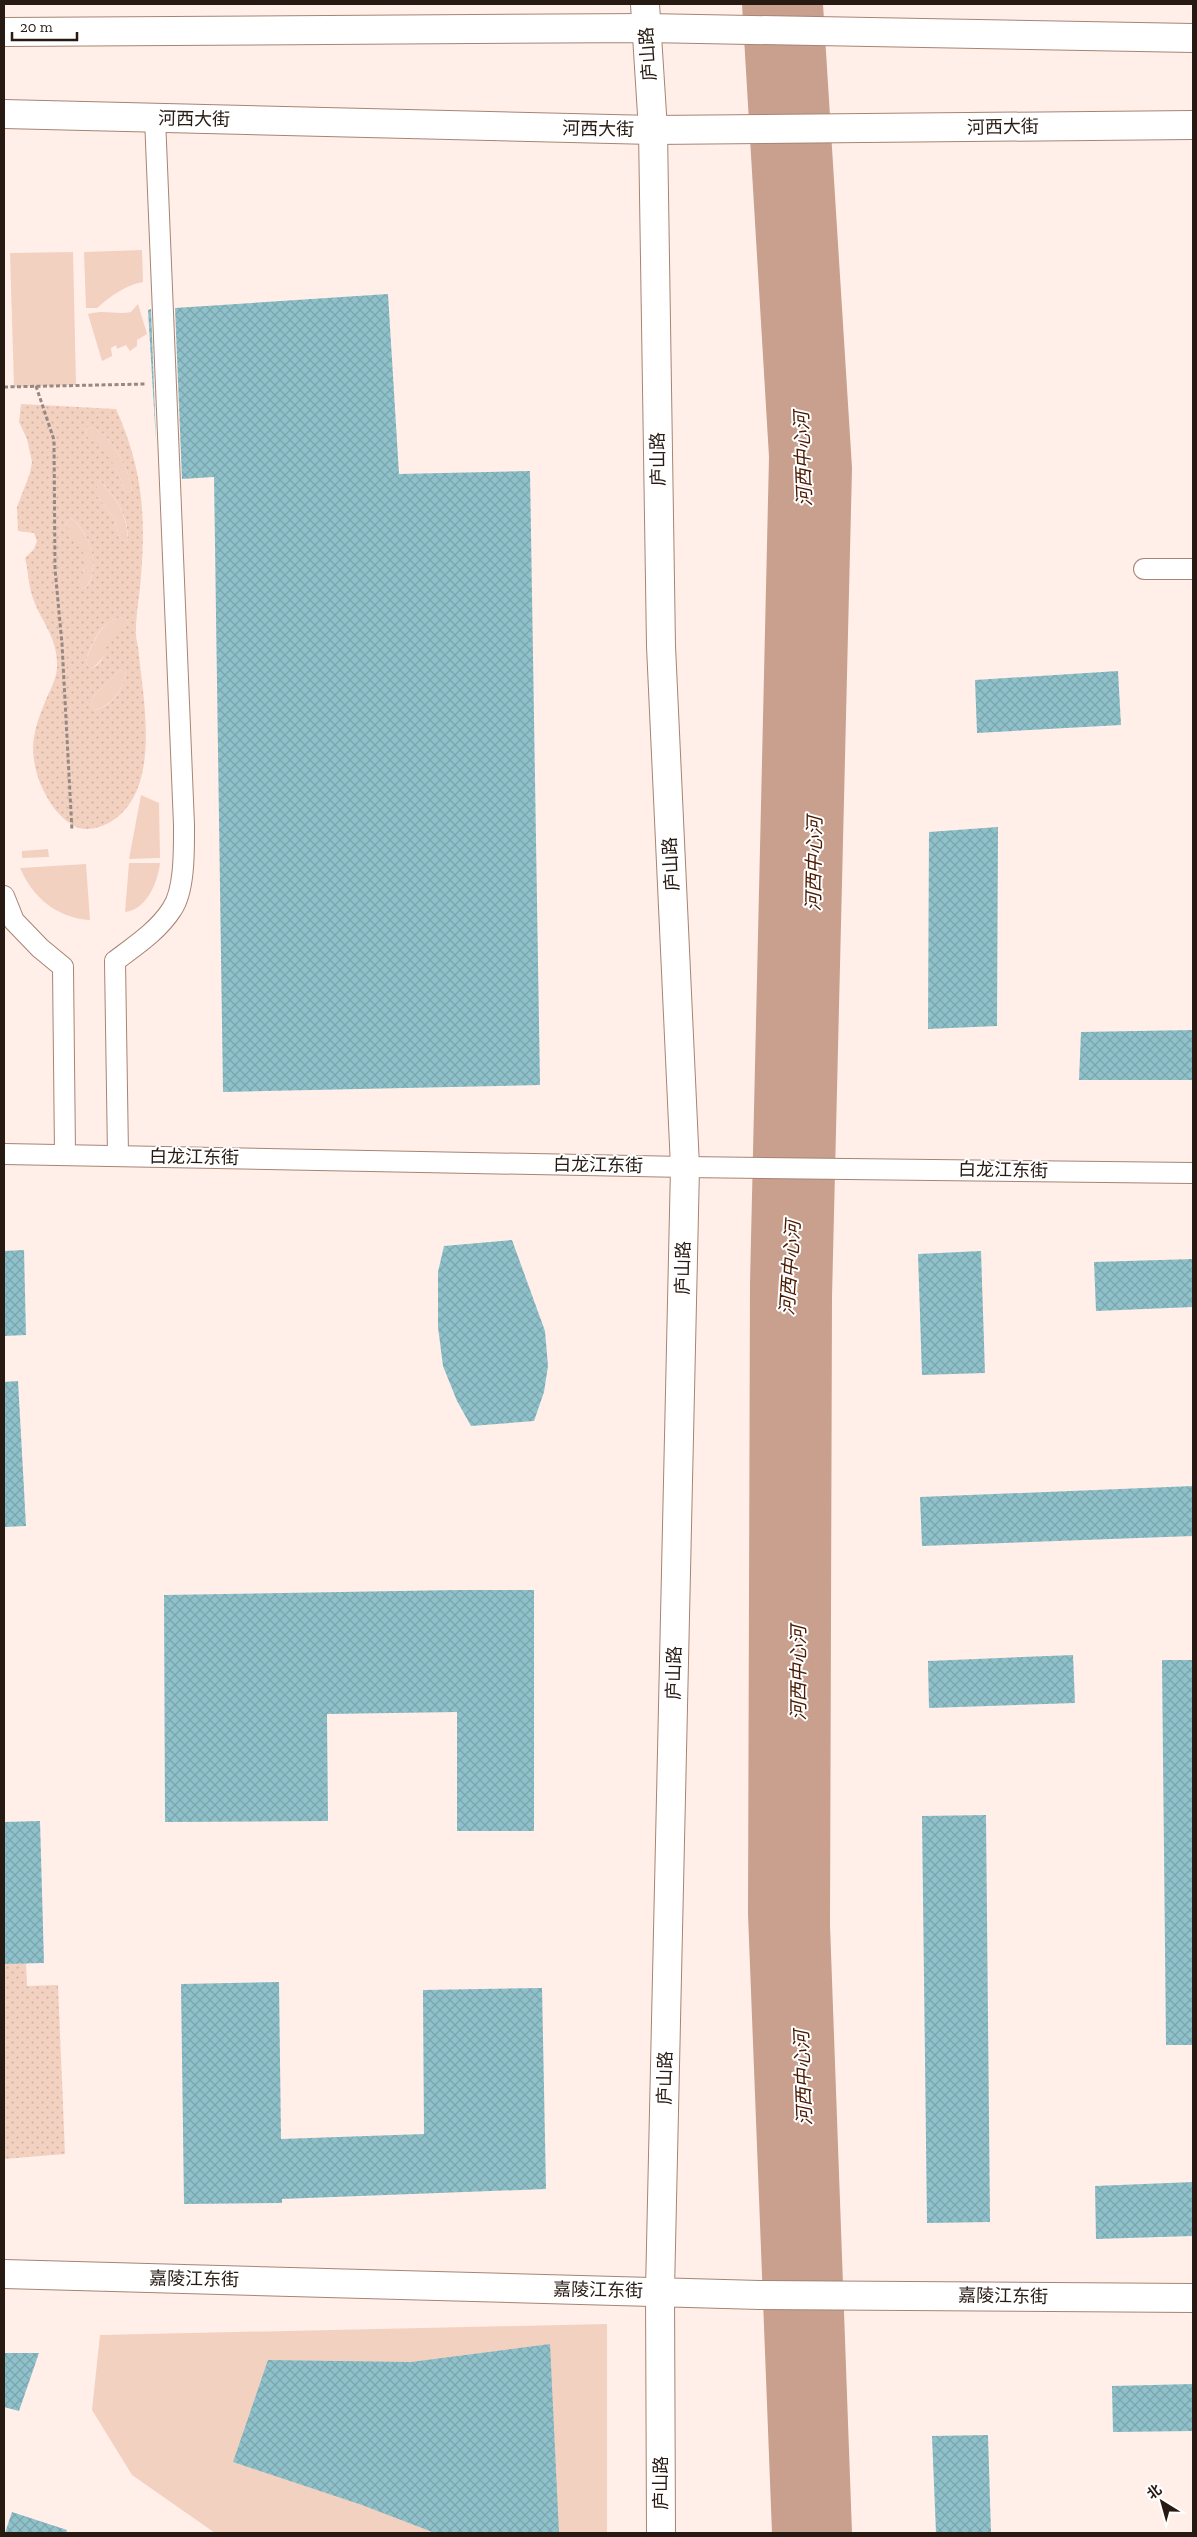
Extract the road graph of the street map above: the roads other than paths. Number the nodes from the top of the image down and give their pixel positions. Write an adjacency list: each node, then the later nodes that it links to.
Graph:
1 (646, 16): 2 (main road); 3 (main road); 7 (main road, 庐山路)
2 (4, 32)
3 (1193, 38)
4 (4, 114): 5 (main road, 河西大街)
5 (155, 118): 7 (main road, 河西大街); 13 (street)
6 (1193, 125): 7 (main road, 河西大街)
7 (653, 130): 14 (main road, 庐山路)
8 (1144, 569): 9 (street)
9 (1193, 569)
10 (4, 896): 12 (street)
11 (4, 1154): 12 (street, 白龙江东街)
12 (65, 1154): 13 (street, 白龙江东街)
13 (118, 1155): 14 (street, 白龙江东街)
14 (685, 1167): 15 (street, 白龙江东街); 17 (main road, 庐山路)
15 (1193, 1173)
16 (4, 2274): 17 (main road, 嘉陵江东街)
17 (660, 2291): 18 (main road, 嘉陵江东街); 19 (main road, 庐山路)
18 (1193, 2298)
19 (661, 2533)

